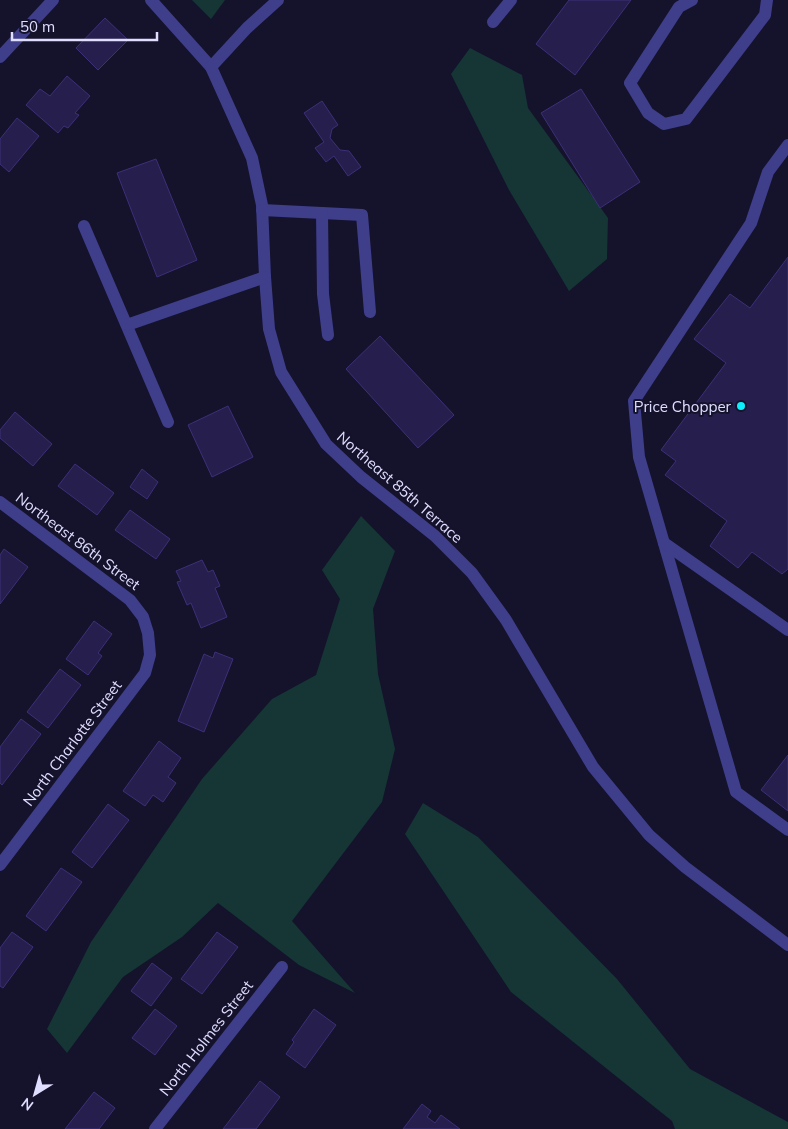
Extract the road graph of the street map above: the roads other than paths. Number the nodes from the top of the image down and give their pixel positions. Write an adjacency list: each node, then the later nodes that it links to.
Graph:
1 (53, 0): 8 (street)
2 (151, 0): 9 (street, Northeast 85th Terrace)
3 (278, 0): 9 (street)
4 (511, 0): 7 (street)
5 (692, 0): 6 (street)
6 (767, 0)
7 (493, 22)
8 (0, 57)
9 (211, 68): 11 (street, Northeast 85th Terrace)
10 (788, 145): 20 (street)
11 (262, 210): 12 (street); 14 (street, Northeast 85th Terrace)
12 (322, 213): 15 (street); 17 (street)
13 (84, 226): 16 (street)
14 (265, 277): 16 (street); 25 (street, Northeast 85th Terrace)
15 (370, 312)
16 (127, 325): 18 (street)
17 (328, 335)
18 (168, 422)
19 (0, 502): 22 (street, Northeast 86th Street)
20 (664, 542): 21 (street); 23 (street)
21 (788, 630)
22 (148, 633): 24 (street, North Charlotte Street)
23 (788, 830)
24 (0, 865)
25 (788, 946)
26 (282, 967): 27 (street, North Holmes Street)
27 (155, 1129)

